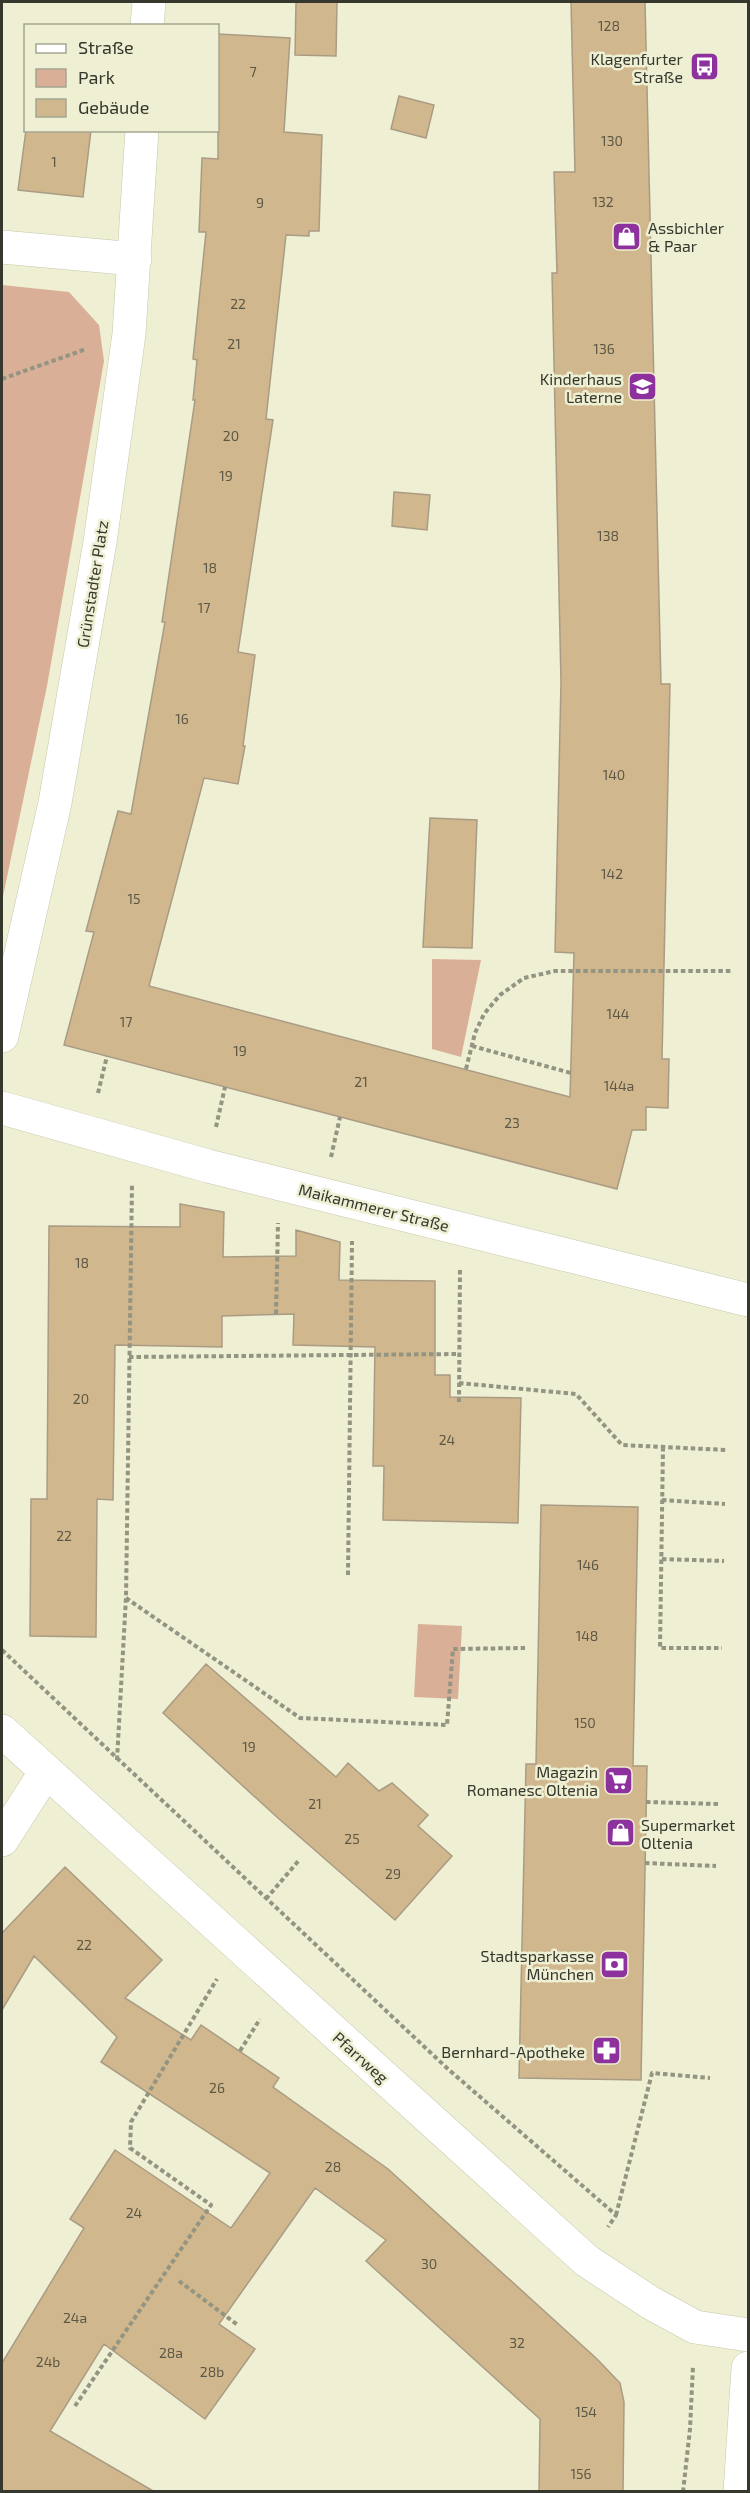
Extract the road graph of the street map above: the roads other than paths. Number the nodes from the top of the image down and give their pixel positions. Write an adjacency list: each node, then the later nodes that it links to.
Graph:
1 (149, 2): 2 (street)
2 (147, 24)
3 (142, 132): 5 (street, Grünstadter Platz)
4 (2, 247): 5 (street)
5 (135, 259): 6 (street, Grünstadter Platz)
6 (2, 1036)
7 (2, 1108): 8 (street, Maikammerer Straße)
8 (748, 1300)
9 (2, 1731): 10 (street, Pfarrweg)
10 (45, 1773): 11 (street); 12 (street, Pfarrweg)
11 (2, 1840)
12 (748, 2335)
13 (748, 2368): 14 (street)
14 (740, 2492)

